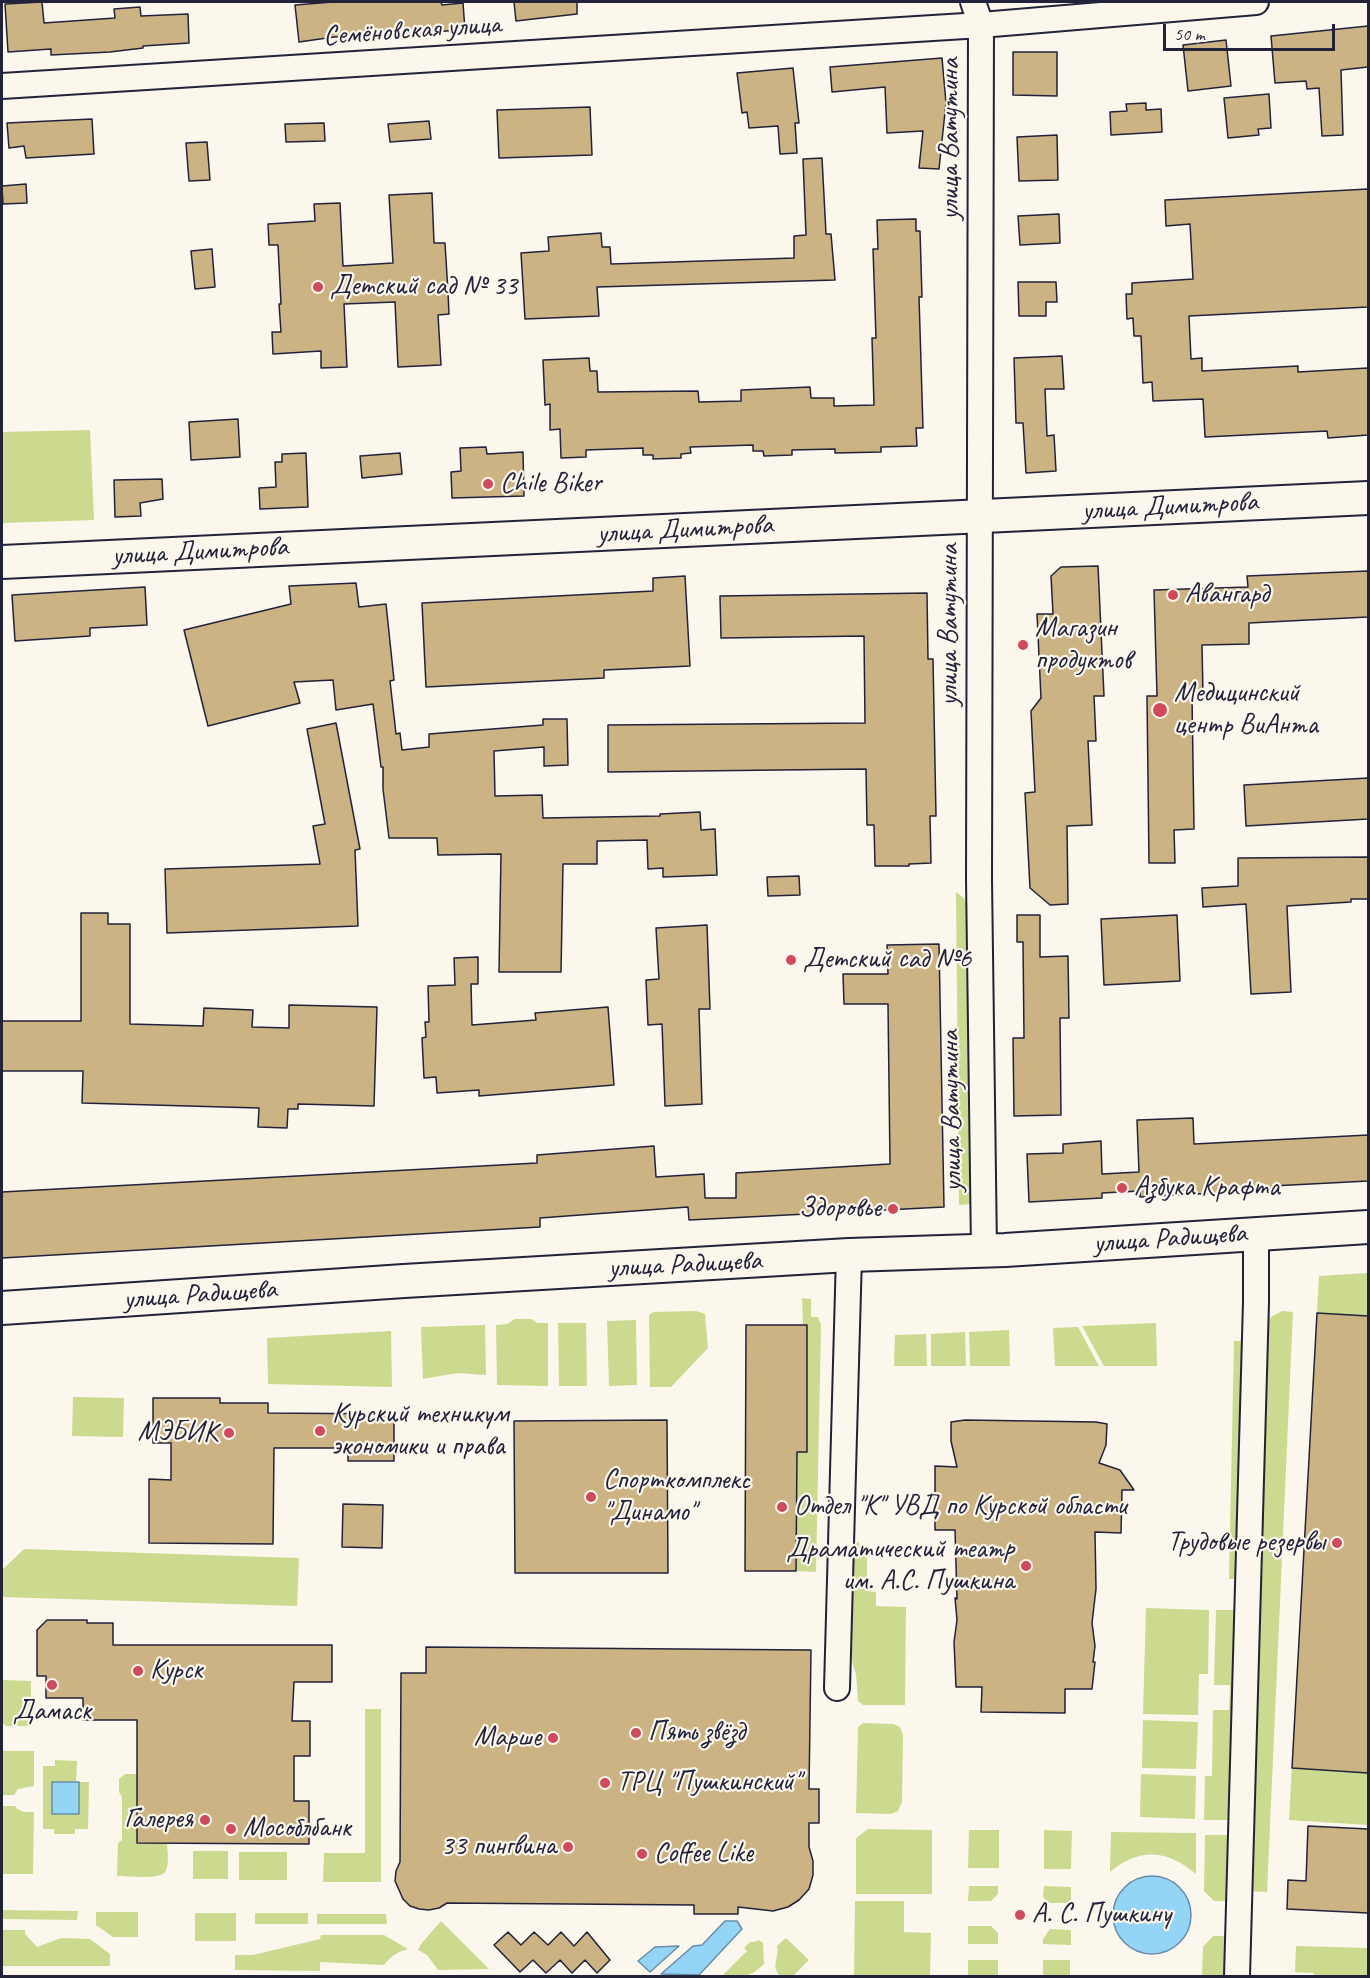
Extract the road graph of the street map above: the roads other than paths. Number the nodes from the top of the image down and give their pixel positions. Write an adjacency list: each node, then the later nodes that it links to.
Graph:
1 (973, 2): 3 (street, улица Ватутина)
2 (1256, 2): 3 (street, Семёновская улица)
3 (981, 25): 4 (street, Семёновская улица); 6 (street, улица Ватутина)
4 (2, 87)
5 (1368, 498): 6 (main road, улица Димитрова)
6 (981, 515): 7 (main road, улица Димитрова); 10 (street, улица Ватутина)
7 (2, 562)
8 (1368, 1227): 9 (main road, улица Радищева)
9 (1256, 1234): 10 (main road, улица Радищева); 14 (street)
10 (984, 1250): 11 (main road, улица Радищева)
11 (849, 1255): 12 (main road, улица Радищева); 13 (street)
12 (2, 1308)
13 (837, 1688)
14 (1237, 1977)

